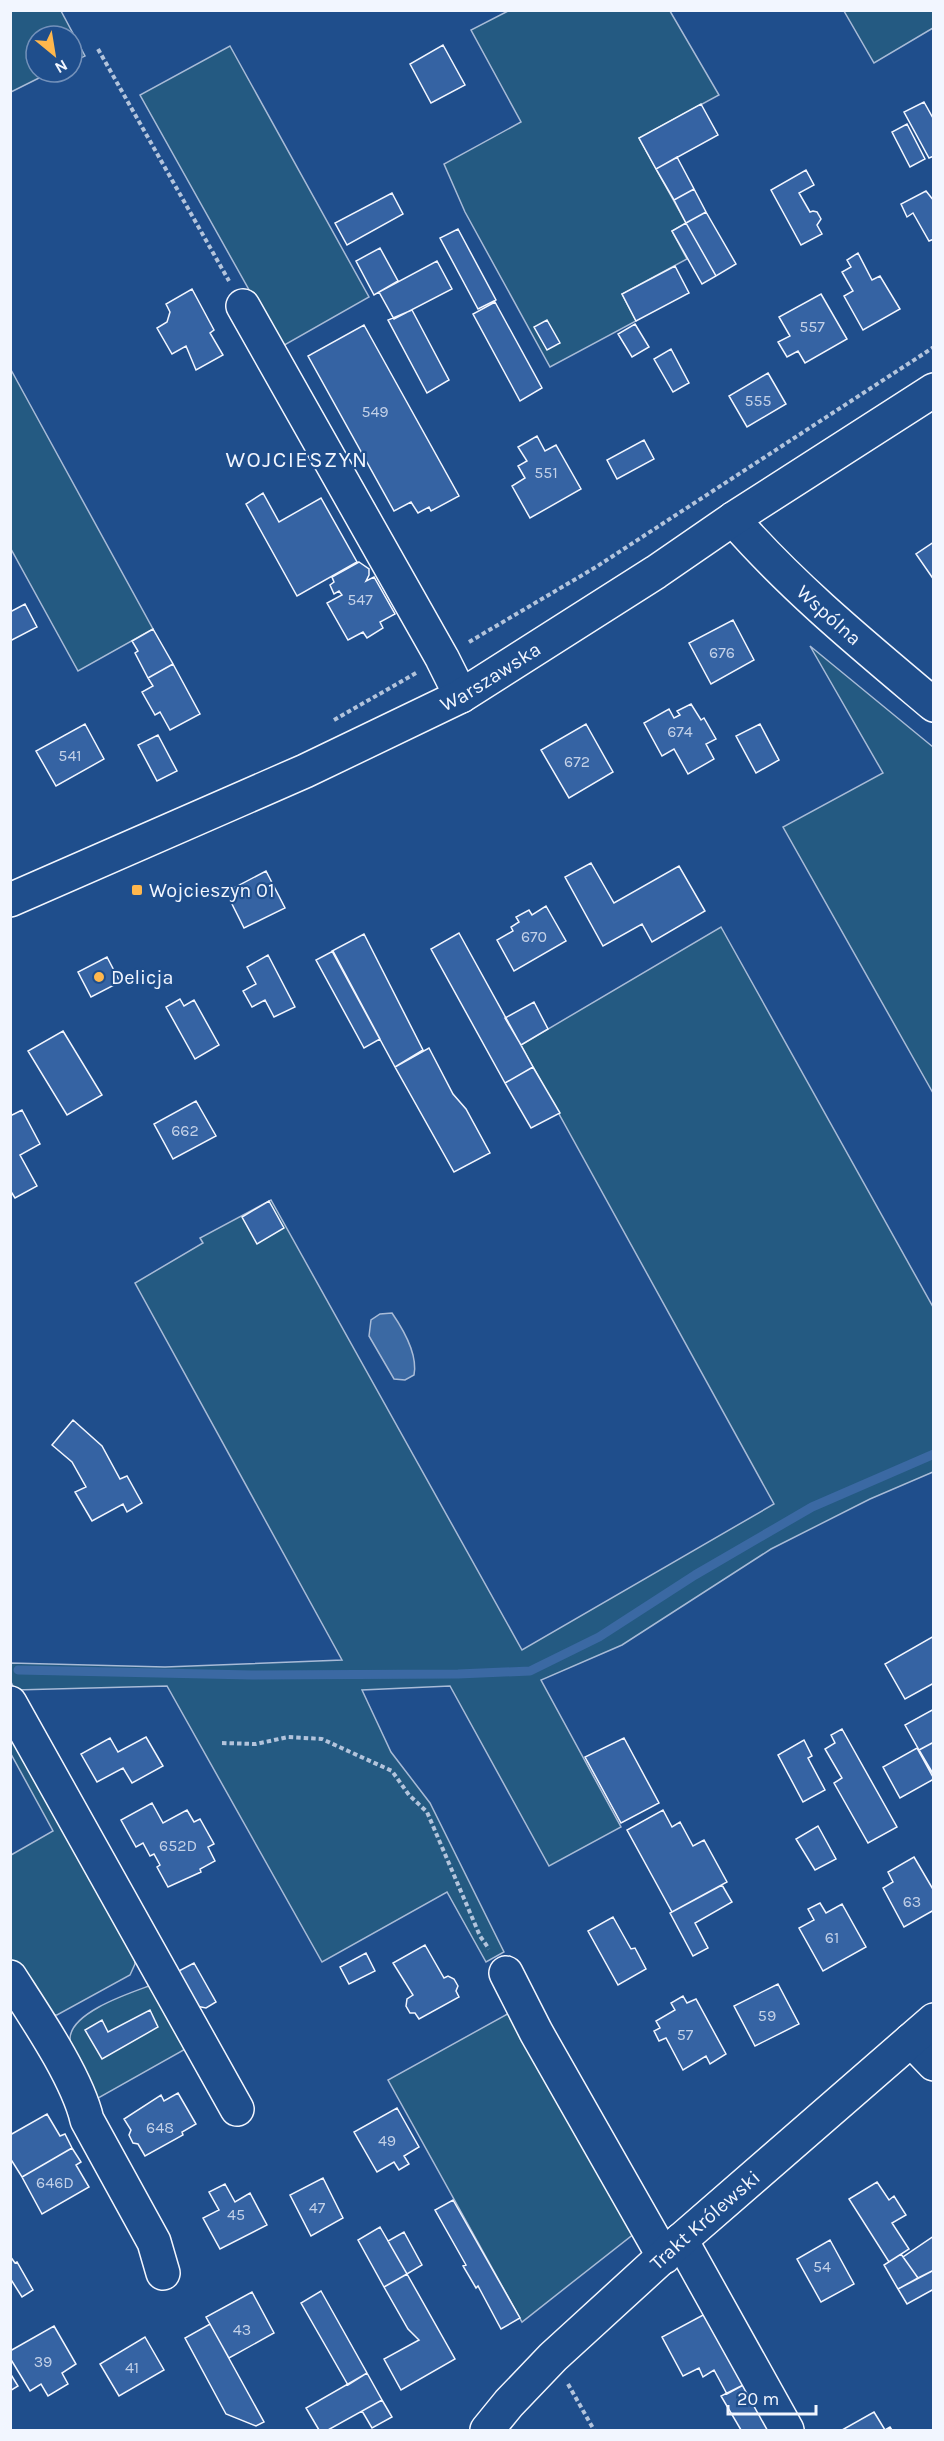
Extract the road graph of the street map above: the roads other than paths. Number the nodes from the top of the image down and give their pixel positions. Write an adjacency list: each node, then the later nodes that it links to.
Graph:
1 (243, 306): 4 (main road)
2 (933, 390): 3 (main road, Warszawska)
3 (734, 519): 4 (main road, Warszawska); 5 (main road, Wspólna)
4 (461, 696): 6 (main road, Warszawska)
5 (933, 705)
6 (10, 900)
7 (10, 1703): 12 (main road)
8 (506, 1973): 13 (main road)
9 (10, 1977): 14 (main road)
10 (922, 2030): 11 (main road); 13 (main road, Trakt Królewski)
11 (933, 2064)
12 (237, 2109)
13 (673, 2248): 15 (main road, Trakt Królewski); 16 (main road)
14 (162, 2273)
15 (487, 2430)
16 (787, 2430)

